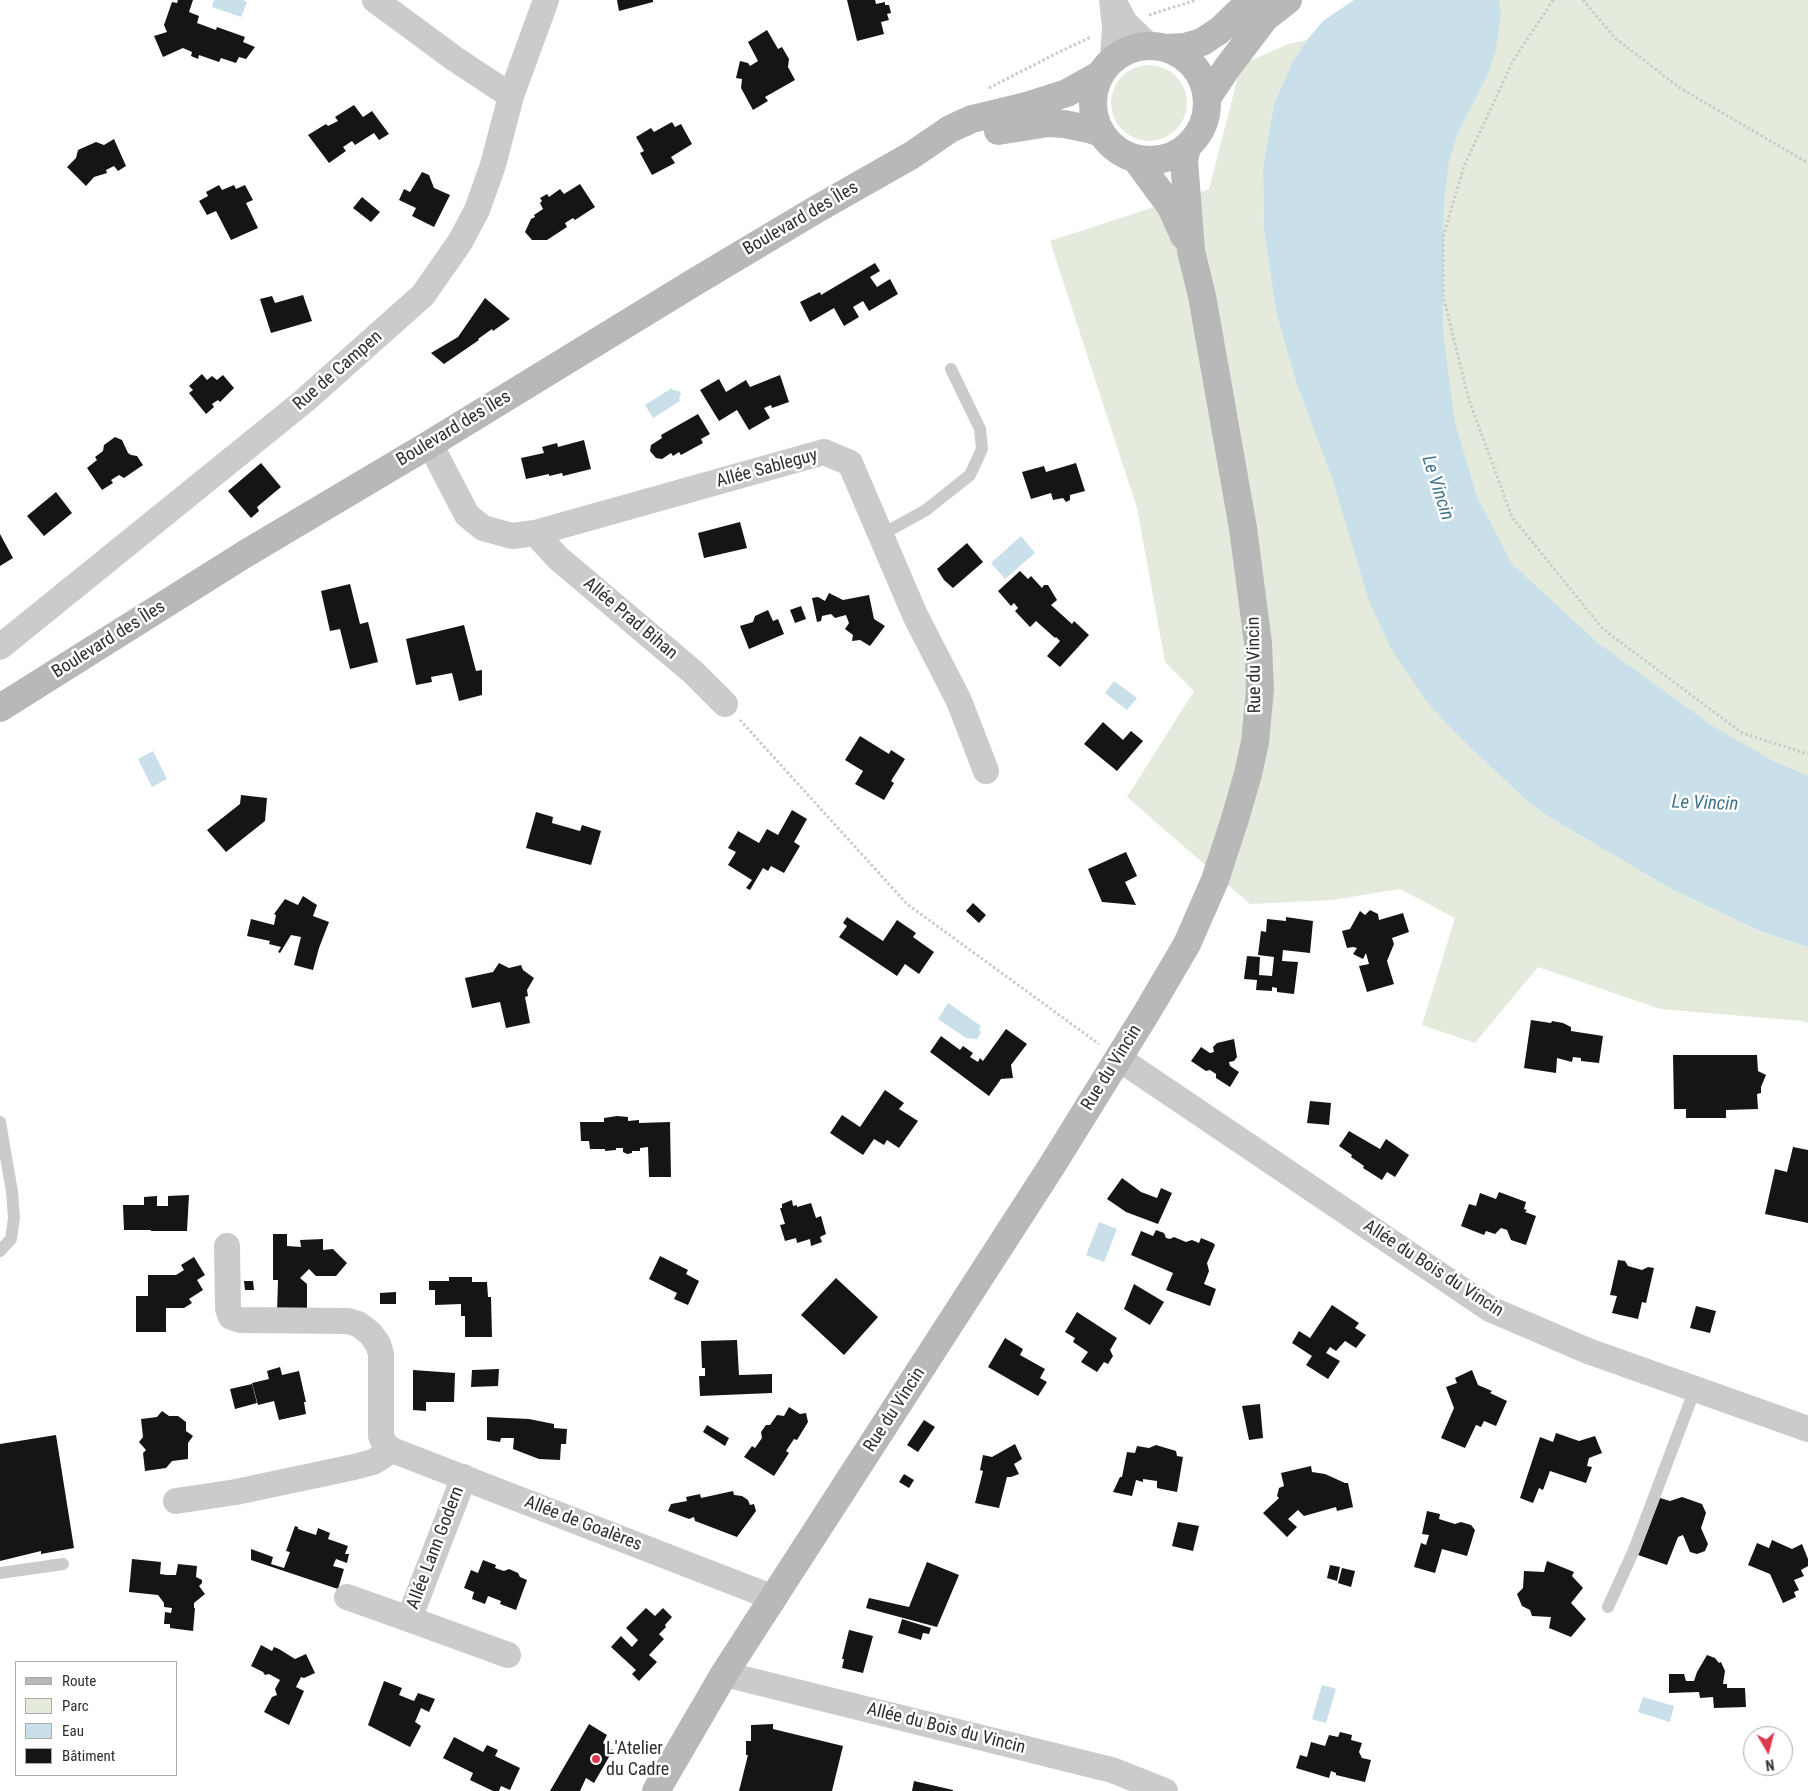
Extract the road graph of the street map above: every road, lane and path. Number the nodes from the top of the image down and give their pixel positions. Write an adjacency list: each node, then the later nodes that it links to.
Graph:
1 (375, 0): 14 (street)
2 (546, 0): 14 (street, Rue de Campen)
3 (1112, 0): 11 (street); 13 (street)
4 (1196, 0): 9 (path)
5 (1254, 0): 11 (main road)
6 (1288, 0): 15 (main road)
7 (1553, 0): 29 (path)
8 (1583, 0): 20 (path)
9 (1146, 16)
10 (1096, 35): 12 (path)
11 (1156, 46): 13 (main road); 15 (main road)
12 (1057, 52)
13 (1107, 67): 16 (main road); 18 (main road, Boulevard des Îles)
14 (511, 96): 26 (street, Rue de Campen)
15 (1207, 98): 17 (main road)
16 (1100, 133): 18 (main road, Boulevard des Îles); 19 (main road)
17 (1187, 146): 19 (main road); 21 (main road, Rue du Vincin)
18 (912, 156): 23 (main road, Boulevard des Îles)
19 (1135, 158): 21 (main road, Rue du Vincin)
20 (1808, 163)
21 (1191, 251): 31 (main road, Rue du Vincin)
22 (951, 369): 25 (lane)
23 (430, 444): 24 (street, Allée Sableguy); 28 (main road, Boulevard des Îles)
24 (535, 533): 25 (street, Allée Sableguy); 27 (street, Allée Prad Bihan)
25 (881, 535): 30 (street, Allée Sableguy)
26 (0, 647)
27 (725, 704): 31 (path)
28 (0, 708)
29 (1808, 754)
30 (986, 771)
31 (1118, 1058): 35 (street, Allée du Bois du Vincin); 43 (main road, Rue du Vincin)
32 (0, 1122): 34 (lane)
33 (227, 1246): 37 (street)
34 (0, 1251)
35 (1695, 1389): 36 (street, Allée du Bois du Vincin); 44 (lane)
36 (1808, 1429)
37 (392, 1450): 38 (street, Allée de Goalères); 39 (street)
38 (464, 1478): 43 (street, Allée de Goalères); 45 (street, Allée Lann Godern)
39 (176, 1501)
40 (63, 1564): 41 (lane)
41 (0, 1574)
42 (346, 1597): 45 (street, Allée Lann Godern)
43 (774, 1598): 47 (main road, Rue du Vincin)
44 (1608, 1607)
45 (409, 1619): 46 (street, Allée Lann Godern)
46 (508, 1656)
47 (724, 1674): 48 (main road, Rue du Vincin); 49 (street, Allée du Bois du Vincin)
48 (656, 1791)
49 (1165, 1791)

